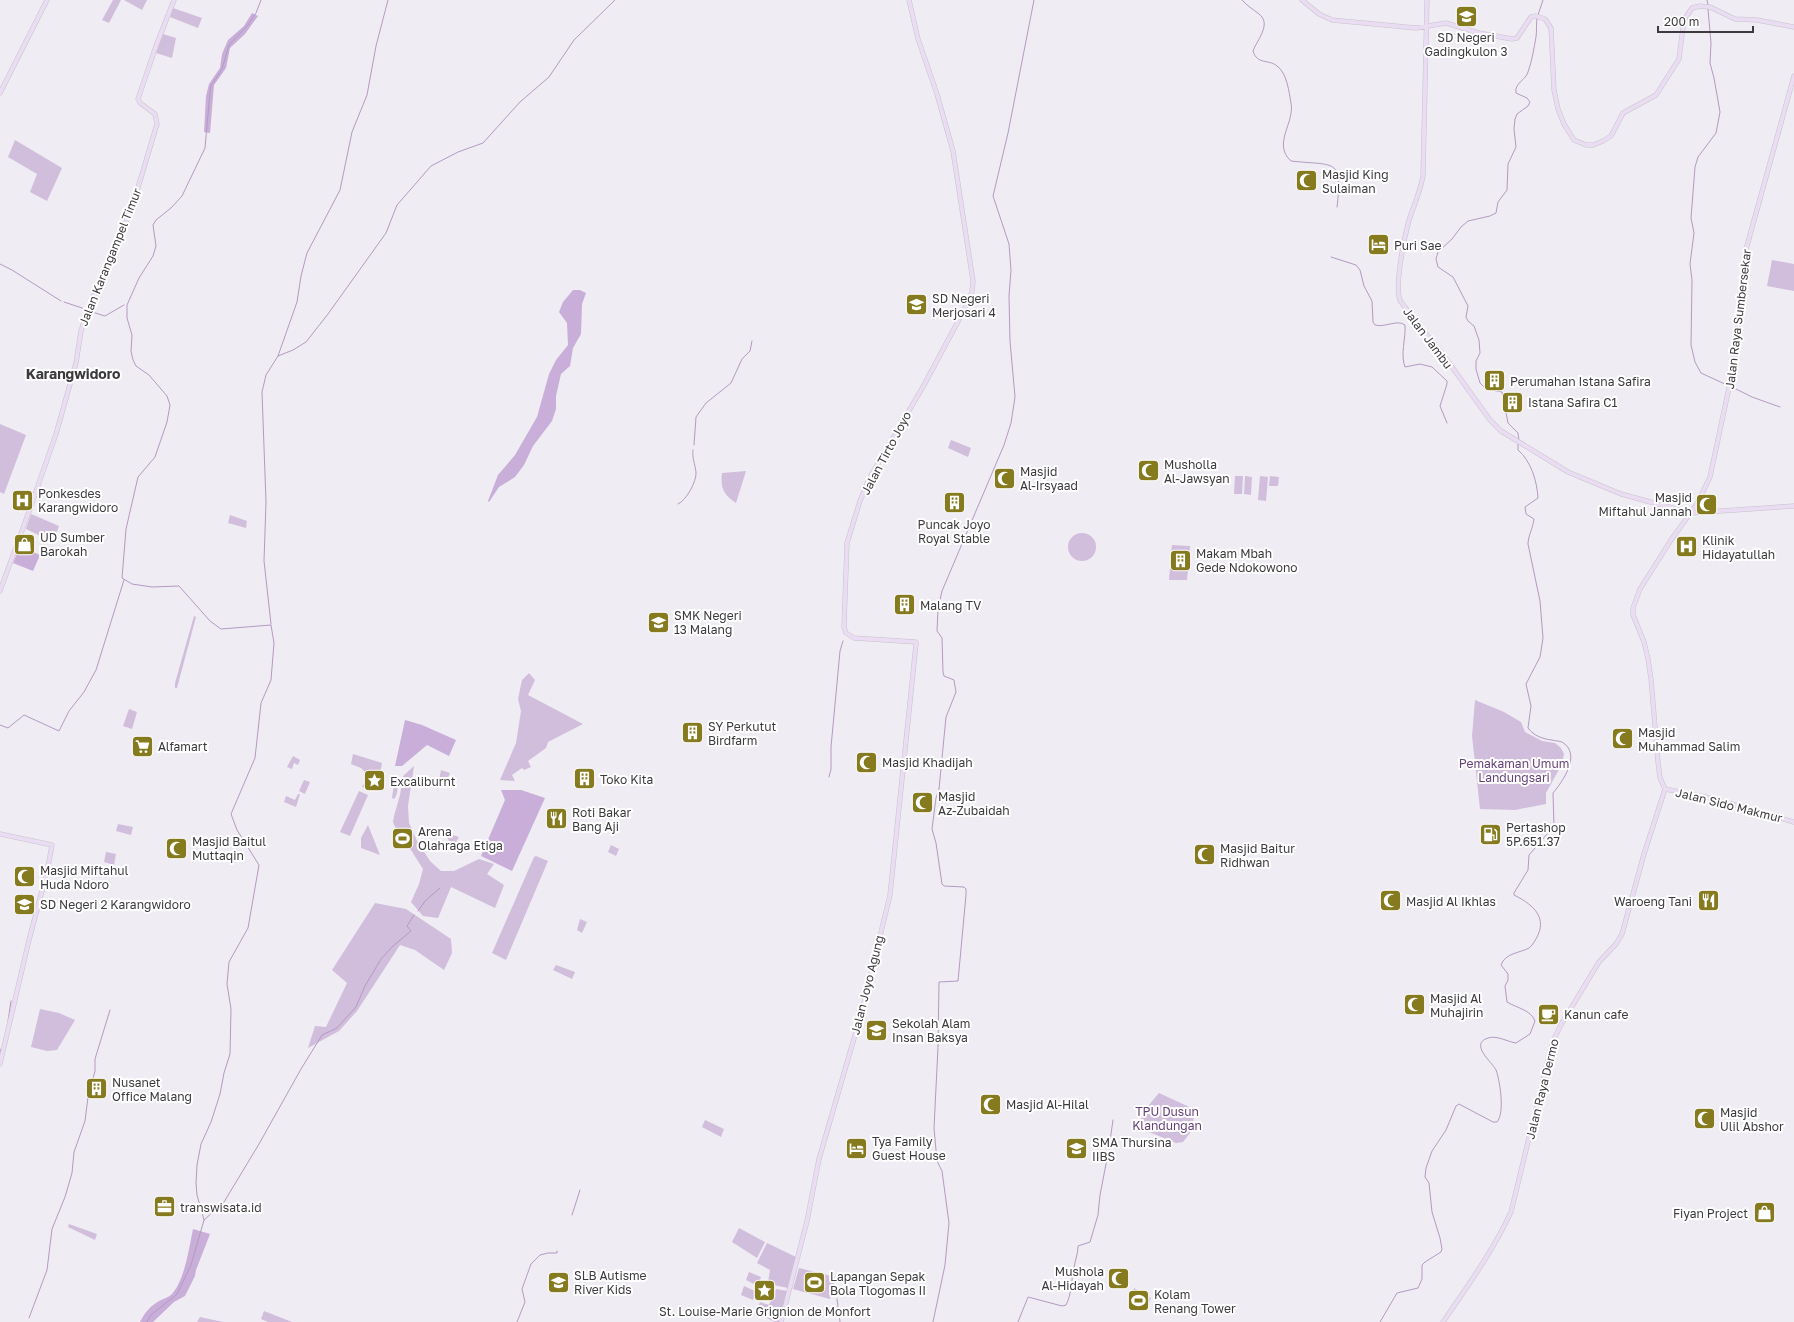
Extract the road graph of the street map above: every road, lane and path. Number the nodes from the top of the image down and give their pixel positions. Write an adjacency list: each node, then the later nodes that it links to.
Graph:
1 (47, 0): 9 (street)
2 (174, 0): 12 (street, Jalan Karangampel Timur)
3 (909, 0): 13 (street, Jalan Tirto Joyo)
4 (1302, 0): 6 (street)
5 (1427, 0): 6 (street, Jalan Jambu)
6 (1426, 26): 7 (street); 11 (street, Jalan Jambu)
7 (1794, 27)
8 (1794, 76): 11 (street, Jalan Raya Sumbersekar)
9 (0, 93)
10 (1794, 506): 11 (street, Jalan Jambu)
11 (1691, 513): 14 (street, Jalan Raya Sumbersekar)
12 (0, 590)
13 (916, 642): 18 (street, Jalan Joyo Agung)
14 (1665, 789): 15 (street, Jalan Sido Makmur); 19 (street, Jalan Raya Dermo)
15 (1794, 822)
16 (0, 834): 17 (street)
17 (0, 1064)
18 (781, 1322)
19 (1442, 1322)

